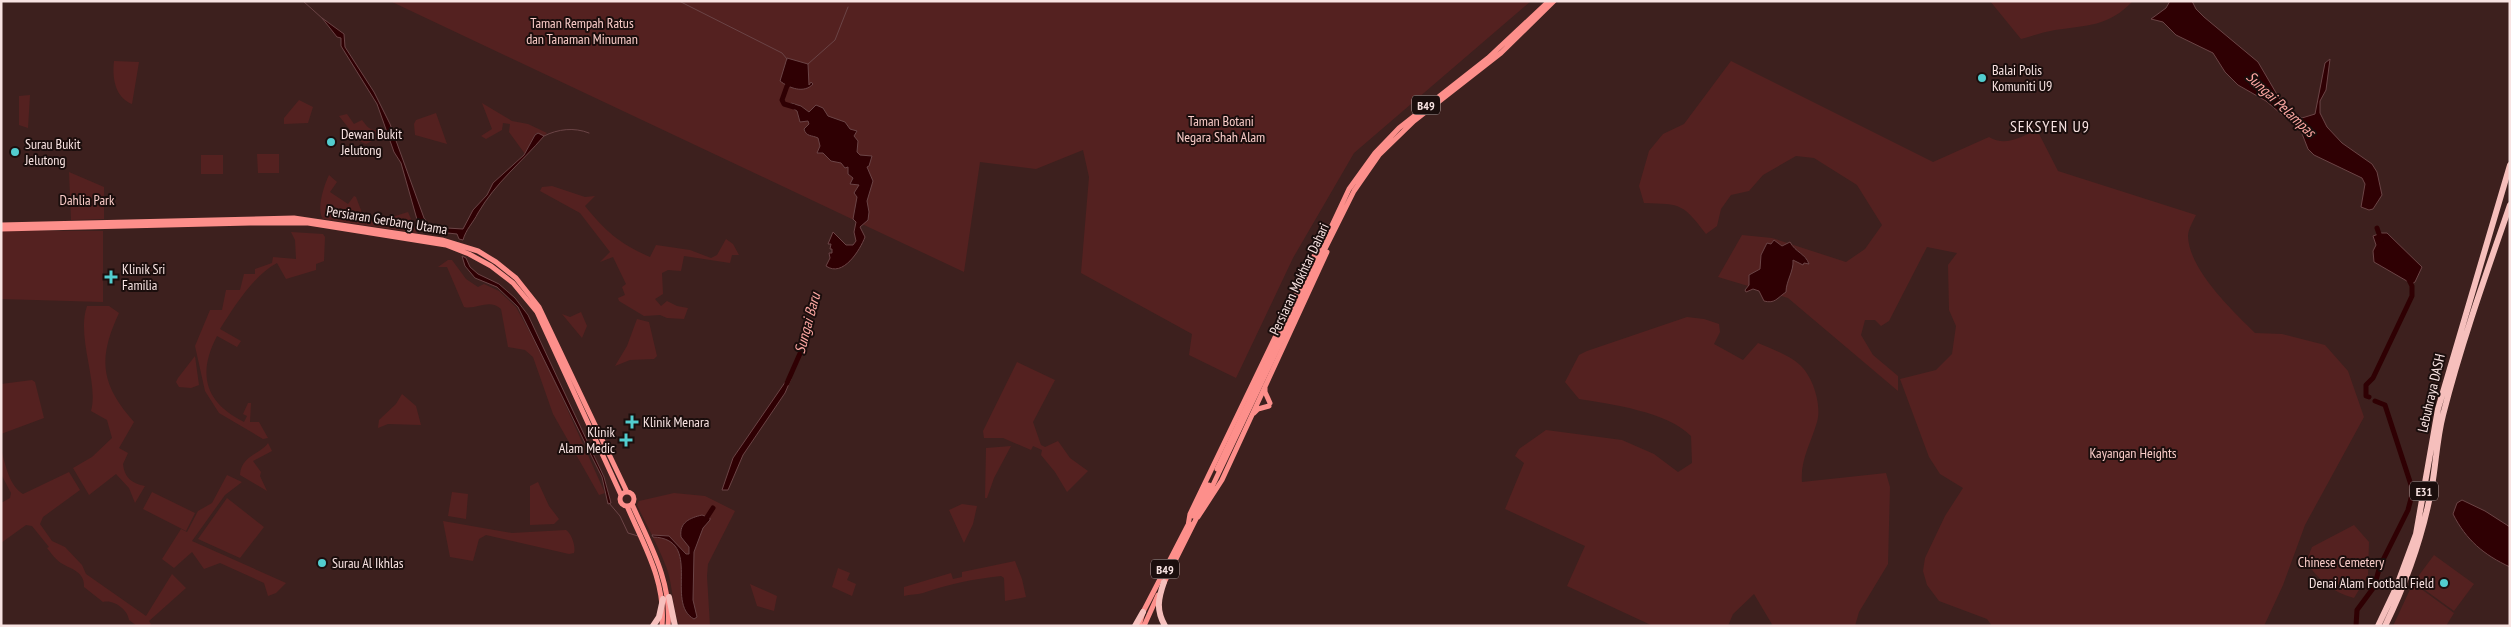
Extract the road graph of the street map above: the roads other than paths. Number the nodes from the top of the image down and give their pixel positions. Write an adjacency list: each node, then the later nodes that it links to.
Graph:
1 (1549, 1): 7 (main road, Persiaran Mokhtar Dahari / B49)
2 (1554, 1): 7 (main road, Persiaran Mokhtar Dahari / B49)
3 (2510, 165): 10 (highway, Lebuhraya DASH / E31)
4 (2510, 205): 10 (highway, Lebuhraya DASH / E31)
5 (1, 225): 8 (main road, Persiaran Gerbang Utama)
6 (1, 229): 8 (main road, Persiaran Gerbang Utama)
7 (1332, 229): 11 (main road); 12 (main road); 14 (main road, Persiaran Mokhtar Dahari / B49, bridge)
8 (457, 246): 9 (main road, Persiaran Gerbang Utama)
9 (470, 252): 15 (main road, Persiaran Gerbang Utama); 16 (main road, Persiaran Gerbang Utama)
10 (2457, 353): 31 (highway, Lebuhraya DASH / E31); 32 (highway, Lebuhraya DASH / E31)
11 (1259, 368): 12 (main road); 19 (main road)
12 (1266, 383): 13 (main road); 13 (main road)
13 (1254, 413): 18 (main road)
14 (1211, 486): 18 (main road, Persiaran Mokhtar Dahari / B49); 19 (main road, Persiaran Mokhtar Dahari / B49)
15 (627, 492): 16 (main road); 17 (main road, Persiaran Gerbang Utama)
16 (621, 495): 17 (main road, Persiaran Gerbang Utama)
17 (629, 505): 21 (main road)
18 (1198, 517): 20 (main road, Persiaran Mokhtar Dahari / B49)
19 (1188, 526): 22 (main road, Persiaran Mokhtar Dahari / B49)
20 (1164, 582): 29 (main road, Persiaran Mokhtar Dahari / B49); 30 (highway, B49)
21 (666, 598): 23 (highway); 24 (main road); 25 (main road); 26 (highway)
22 (1143, 612): 27 (highway); 28 (main road, Persiaran Mokhtar Dahari / B49)
23 (653, 626)
24 (662, 626)
25 (668, 626)
26 (675, 626)
27 (1134, 626)
28 (1139, 626)
29 (1144, 626)
30 (1165, 626)
31 (2378, 626)
32 (2385, 626)

